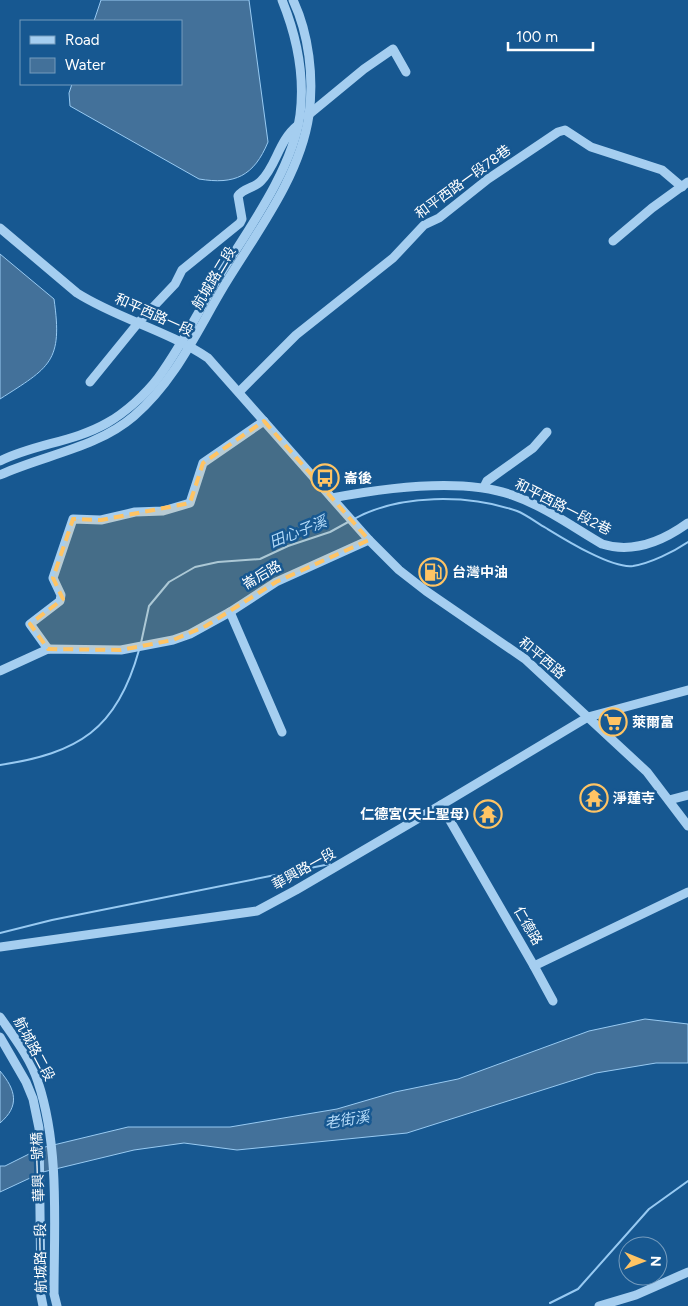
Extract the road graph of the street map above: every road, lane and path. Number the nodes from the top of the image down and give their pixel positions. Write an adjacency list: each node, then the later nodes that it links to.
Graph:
1 (282, 0): 5 (street, 航城路二段)
2 (293, 0): 4 (street, 航城路二段)
3 (406, 72): 4 (street)
4 (309, 115): 5 (street); 11 (street, 航城路二段)
5 (297, 125): 9 (street); 10 (street, 航城路二段)
6 (685, 185): 8 (street); 13 (street, 和平西路一段78巷)
7 (0, 228): 9 (street, 和平西路一段)
8 (613, 242)
9 (139, 322): 10 (street, 和平西路一段); 12 (street)
10 (181, 340): 11 (street, 和平西路一段); 16 (street, 航城路二段)
11 (190, 346): 13 (street, 和平西路一段); 17 (street, 航城路二段)
12 (90, 382)
13 (239, 392): 14 (street, 和平西路一段)
14 (264, 421): 19 (street, 和平西路一段); 24 (street)
15 (547, 432): 18 (street)
16 (0, 461)
17 (0, 475)
18 (484, 486): 19 (street, 和平西路一段2巷); 20 (street, 和平西路一段2巷)
19 (332, 498): 21 (street, 和平西路一段)
20 (688, 523)
21 (360, 530): 22 (street, 和平西路)
22 (369, 540): 23 (street, 崙后路); 27 (street, 和平西路)
23 (230, 612): 24 (street, 崙后路); 28 (street)
24 (48, 649): 25 (street)
25 (0, 671)
26 (688, 690): 27 (street, 華興路一段)
27 (588, 717): 30 (street, 和平西路); 31 (street, 華興路一段)
28 (282, 732)
29 (688, 794): 30 (street)
30 (669, 800): 32 (street, 和平西路)
31 (441, 806): 34 (street, 華興路一段); 35 (street, 仁德路)
32 (688, 826)
33 (688, 892): 35 (street, 仁德路)
34 (0, 947)
35 (534, 966): 36 (street)
36 (553, 1001)
37 (0, 1017): 39 (street, 航城路二段)
38 (0, 1037): 40 (street, 航城路二段)
39 (50, 1124): 41 (street, 華興一號橋)
40 (39, 1128): 42 (street, 華興一號橋)
41 (53, 1209): 45 (street, 航城路一段)
42 (41, 1212): 44 (street, 航城路一段)
43 (688, 1272): 46 (street)
44 (43, 1306)
45 (57, 1306)
46 (599, 1306)

